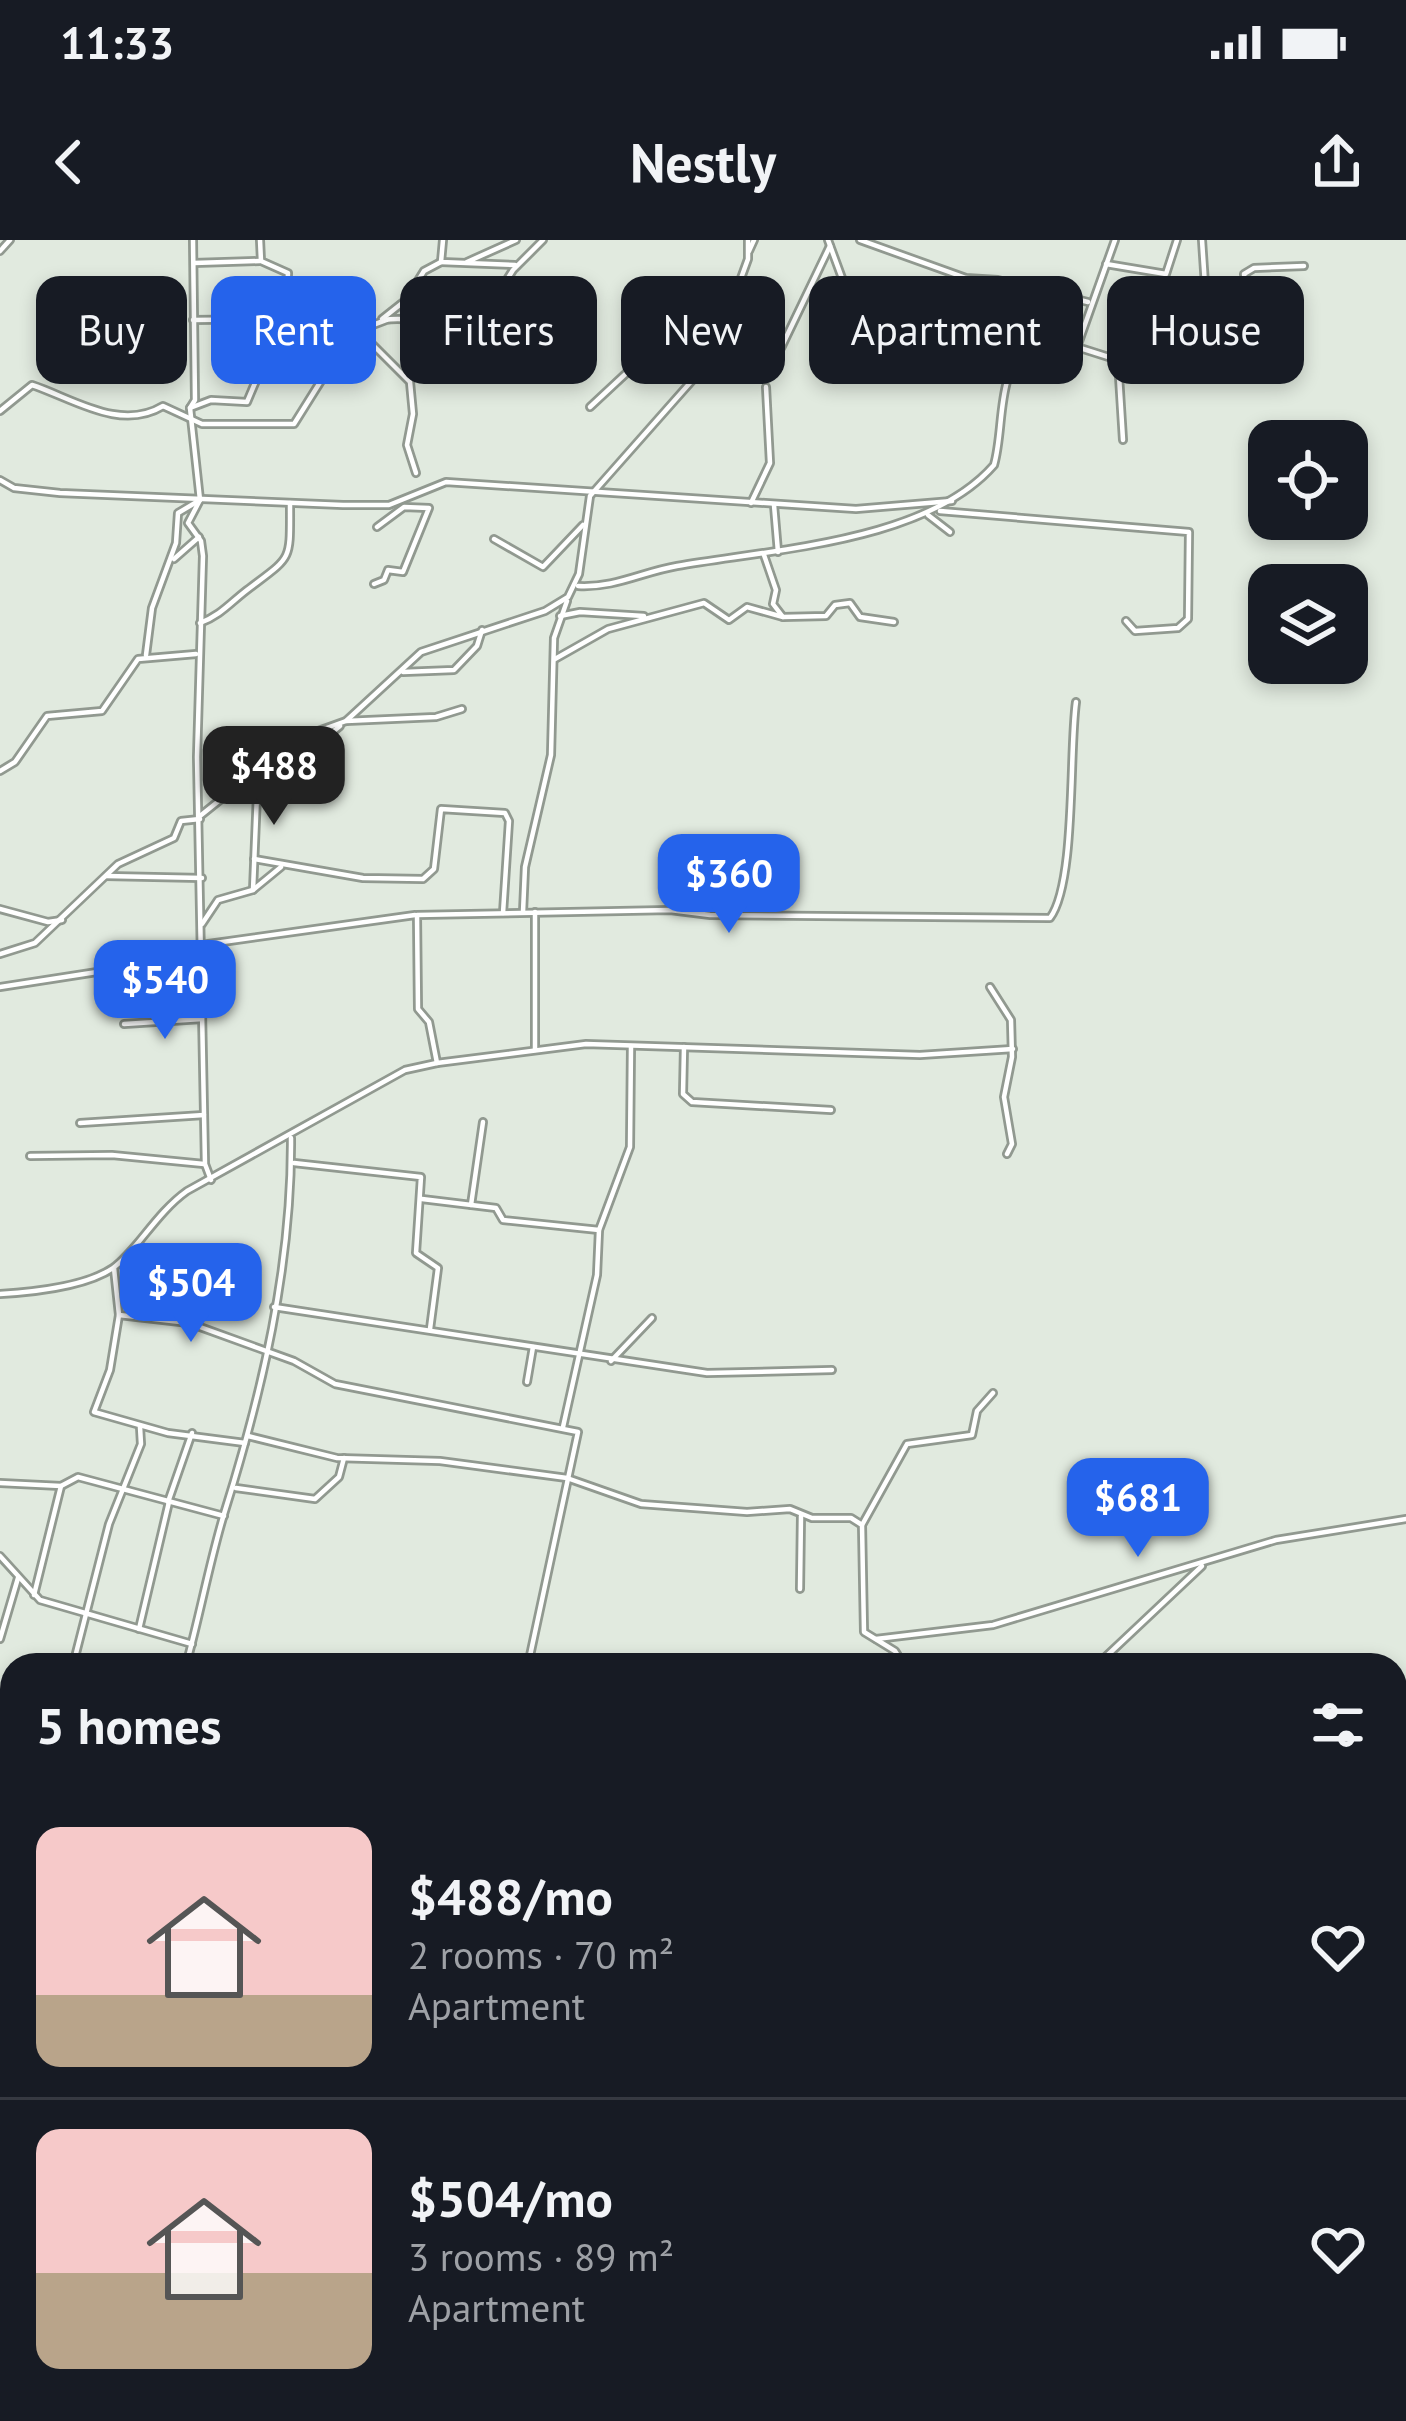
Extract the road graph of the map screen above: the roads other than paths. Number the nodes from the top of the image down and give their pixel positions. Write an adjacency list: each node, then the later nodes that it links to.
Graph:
1 (10, 240): 14 (street)
2 (193, 240): 18 (street)
3 (260, 240): 15 (street)
4 (443, 240): 16 (street)
5 (516, 240): 17 (street)
6 (542, 240): 19 (street)
7 (751, 240): 23 (street)
8 (860, 240): 12 (street)
9 (1115, 240): 20 (street)
10 (1177, 240): 20 (street)
11 (1202, 240): 25 (street)
12 (872, 242): 27 (street)
13 (829, 243): 24 (street); 33 (street)
14 (0, 251)
15 (261, 261): 18 (street); 22 (street)
16 (441, 262): 17 (street); 30 (street)
17 (467, 262): 19 (street)
18 (194, 263): 28 (street)
19 (520, 264): 30 (street)
20 (1106, 264): 27 (street)
21 (1304, 266): 26 (street)
22 (288, 276)
23 (741, 276)
24 (841, 276)
25 (1204, 276)
26 (1244, 276)
27 (1091, 301): 32 (street)
28 (193, 320): 29 (street); 43 (street)
29 (211, 320)
30 (379, 323): 31 (street)
31 (376, 325)
32 (1083, 327)
33 (785, 341)
34 (376, 348): 47 (street)
35 (1083, 349): 46 (street)
36 (621, 378): 42 (street)
37 (254, 384): 43 (street)
38 (319, 384): 45 (street)
39 (690, 384): 49 (street)
40 (1009, 384): 51 (street)
41 (766, 387): 53 (street)
42 (590, 407)
43 (190, 408): 45 (street)
44 (0, 411): 45 (street)
45 (192, 418): 50 (street)
46 (1123, 440)
47 (416, 473)
48 (0, 480): 50 (street)
49 (595, 488): 52 (street); 53 (street); 57 (street)
50 (200, 500): 52 (street); 60 (street); 64 (street)
51 (952, 501): 54 (street); 55 (street)
52 (290, 503): 73 (street)
53 (751, 503): 54 (street)
54 (773, 504): 62 (street)
55 (937, 511): 56 (street); 71 (street)
56 (928, 515): 59 (street); 62 (street)
57 (584, 524): 61 (street); 66 (street)
58 (377, 527): 65 (street)
59 (950, 532)
60 (199, 537): 64 (street); 73 (street)
61 (494, 539)
62 (778, 552): 63 (street)
63 (764, 555): 66 (street); 70 (street)
64 (170, 563): 76 (street)
65 (374, 584)
66 (576, 585): 67 (street)
67 (568, 597): 68 (street); 74 (street)
68 (560, 616): 69 (street); 77 (street)
69 (651, 616): 70 (street); 77 (street)
70 (783, 617): 72 (street)
71 (1126, 621)
72 (894, 622)
73 (200, 623): 75 (street)
74 (482, 628): 78 (street); 78 (street)
75 (198, 654): 76 (street); 84 (street)
76 (146, 655): 83 (street)
77 (555, 659): 91 (street)
78 (403, 672): 81 (street)
79 (1076, 702): 92 (street)
80 (462, 709): 81 (street)
81 (344, 722): 82 (street); 82 (street)
82 (260, 766): 84 (street); 85 (street)
83 (0, 771)
84 (200, 817): 87 (street); 88 (street)
85 (254, 859): 86 (street); 89 (street)
86 (284, 865): 89 (street); 93 (street)
87 (105, 876): 88 (street); 95 (street)
88 (202, 878): 96 (street)
89 (254, 890): 96 (street)
90 (0, 909): 95 (street)
91 (523, 912): 92 (street); 93 (street)
92 (535, 912): 107 (street)
93 (503, 914): 94 (street)
94 (417, 915): 97 (street); 108 (street)
95 (62, 920): 98 (street)
96 (202, 924): 97 (street)
97 (201, 945): 99 (street)
98 (0, 954)
99 (200, 956): 101 (street); 102 (street)
100 (990, 987): 106 (street)
101 (0, 988)
102 (202, 1019): 103 (street); 110 (street)
103 (124, 1024)
104 (632, 1045): 105 (street); 107 (street); 121 (street)
105 (684, 1046): 106 (street); 109 (street)
106 (1013, 1049): 114 (street)
107 (535, 1050): 108 (street)
108 (437, 1063): 113 (street)
109 (831, 1110)
110 (204, 1115): 112 (street); 117 (street)
111 (482, 1122): 120 (street)
112 (80, 1123)
113 (291, 1138): 116 (street); 118 (street)
114 (1006, 1154)
115 (30, 1156): 117 (street)
116 (292, 1163): 119 (street); 124 (street)
117 (205, 1164): 118 (street)
118 (211, 1180): 122 (street)
119 (422, 1198): 120 (street); 127 (street)
120 (471, 1205): 121 (street)
121 (599, 1230): 130 (street)
122 (114, 1268): 123 (street); 125 (street)
123 (0, 1294)
124 (274, 1307): 127 (street); 129 (street)
125 (119, 1315): 129 (street); 135 (street)
126 (652, 1318): 131 (street)
127 (430, 1329): 128 (street)
128 (533, 1347): 130 (street); 133 (street)
129 (266, 1354): 136 (street); 138 (street)
130 (578, 1355): 131 (street); 136 (street)
131 (611, 1361): 132 (street)
132 (832, 1370)
133 (527, 1382)
134 (993, 1393): 149 (street)
135 (140, 1427): 137 (street); 144 (street)
136 (563, 1427): 140 (street)
137 (191, 1433): 138 (street); 145 (street)
138 (246, 1439): 139 (street); 143 (street)
139 (344, 1458): 140 (street); 143 (street)
140 (567, 1478): 147 (street); 162 (street)
141 (0, 1483): 142 (street)
142 (62, 1486): 144 (street); 154 (street)
143 (234, 1487): 146 (street)
144 (123, 1488): 145 (street); 155 (street)
145 (169, 1502): 146 (street); 156 (street)
146 (224, 1516): 159 (street)
147 (801, 1516): 149 (street); 153 (street)
148 (1406, 1519): 151 (street)
149 (862, 1526): 158 (street)
150 (0, 1556): 152 (street)
151 (1206, 1563): 158 (street); 164 (street)
152 (18, 1578): 154 (street); 157 (street)
153 (800, 1589)
154 (34, 1595): 155 (street)
155 (84, 1617): 156 (street); 160 (street)
156 (139, 1629): 159 (street)
157 (0, 1639)
158 (874, 1639): 163 (street)
159 (192, 1643): 161 (street)
160 (76, 1653)
161 (189, 1653)
162 (531, 1653)
163 (896, 1653)
164 (1110, 1653)

